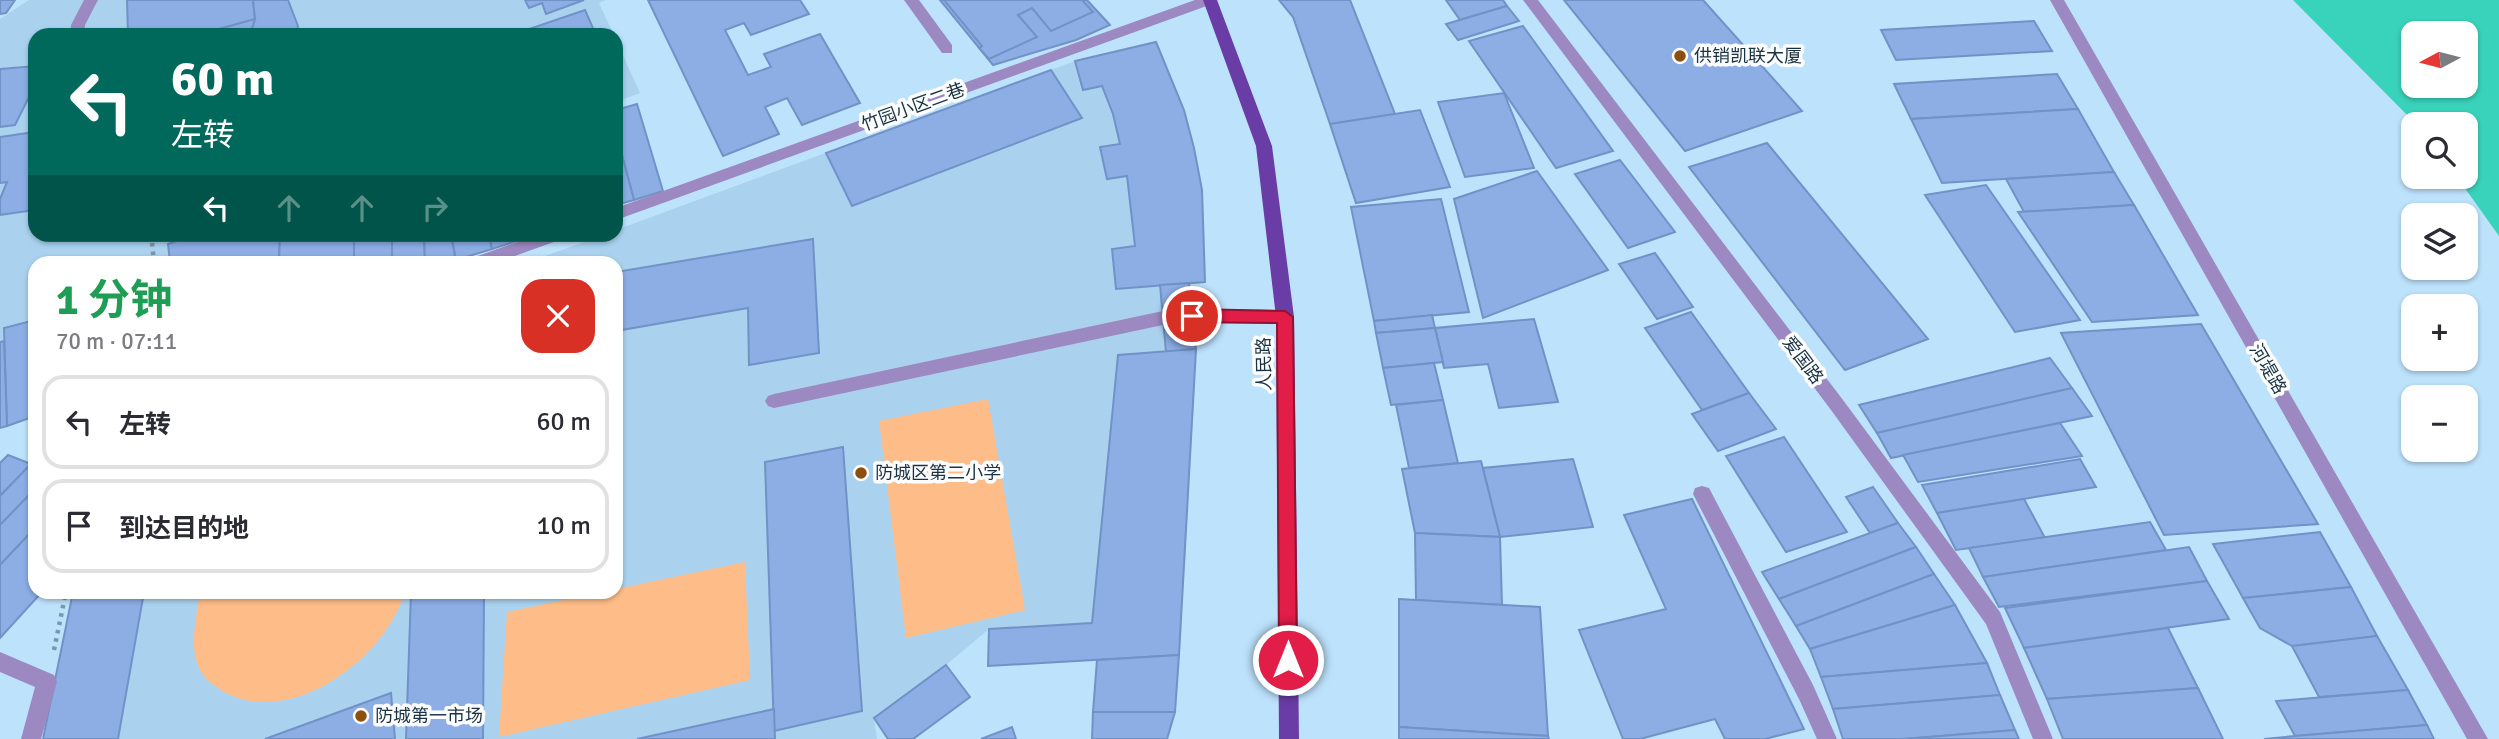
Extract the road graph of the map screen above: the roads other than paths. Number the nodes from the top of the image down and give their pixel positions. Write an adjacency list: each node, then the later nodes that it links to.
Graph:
1 (91, 0): 6 (street)
2 (911, 0): 7 (street)
3 (1210, 0): 8 (street, 竹园小区二巷); 12 (main road, 人民路)
4 (1530, 0): 20 (street, 爱国路)
5 (2057, 0): 21 (street, 河堤路)
6 (78, 28)
7 (947, 49)
8 (623, 211)
9 (537, 242): 10 (street)
10 (498, 256)
11 (1192, 316): 12 (street)
12 (1285, 317): 18 (main road, 人民路)
13 (1163, 318): 14 (street)
14 (774, 401)
15 (1702, 494): 19 (street)
16 (0, 662): 17 (street)
17 (31, 739)
18 (1289, 739)
19 (1827, 739)
20 (2043, 739)
21 (2478, 739)

